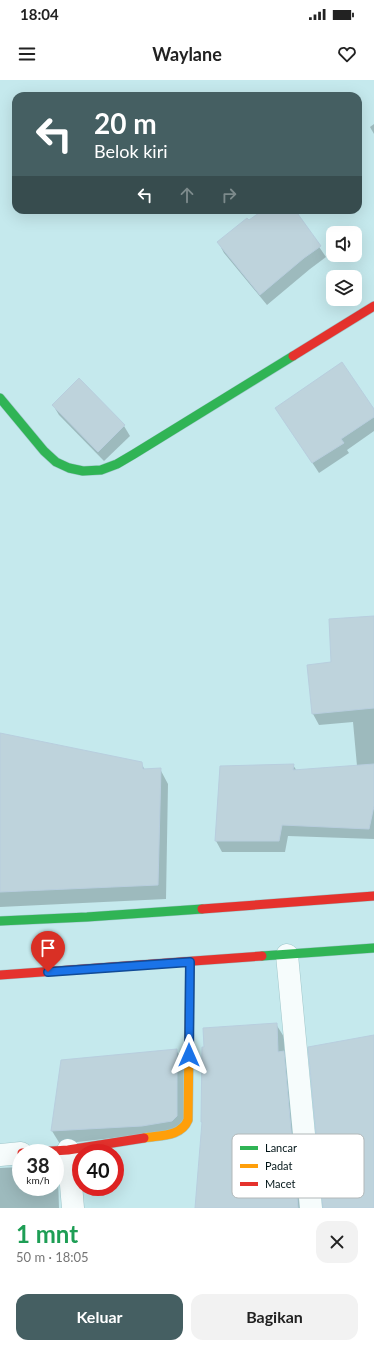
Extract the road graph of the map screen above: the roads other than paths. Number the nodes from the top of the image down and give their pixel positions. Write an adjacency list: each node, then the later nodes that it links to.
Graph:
1 (374, 306): 2 (main road)
2 (0, 398)
3 (374, 896): 4 (main road)
4 (0, 921)
5 (374, 948): 6 (main road)
6 (287, 955): 7 (main road); 9 (street)
7 (190, 962): 8 (main road); 11 (main road)
8 (0, 975)
9 (304, 1134)
10 (64, 1150): 11 (main road)
11 (68, 1150): 15 (street)
12 (12, 1154): 13 (street)
13 (0, 1155)
14 (310, 1198): 16 (street)
15 (73, 1208)
16 (311, 1208)

